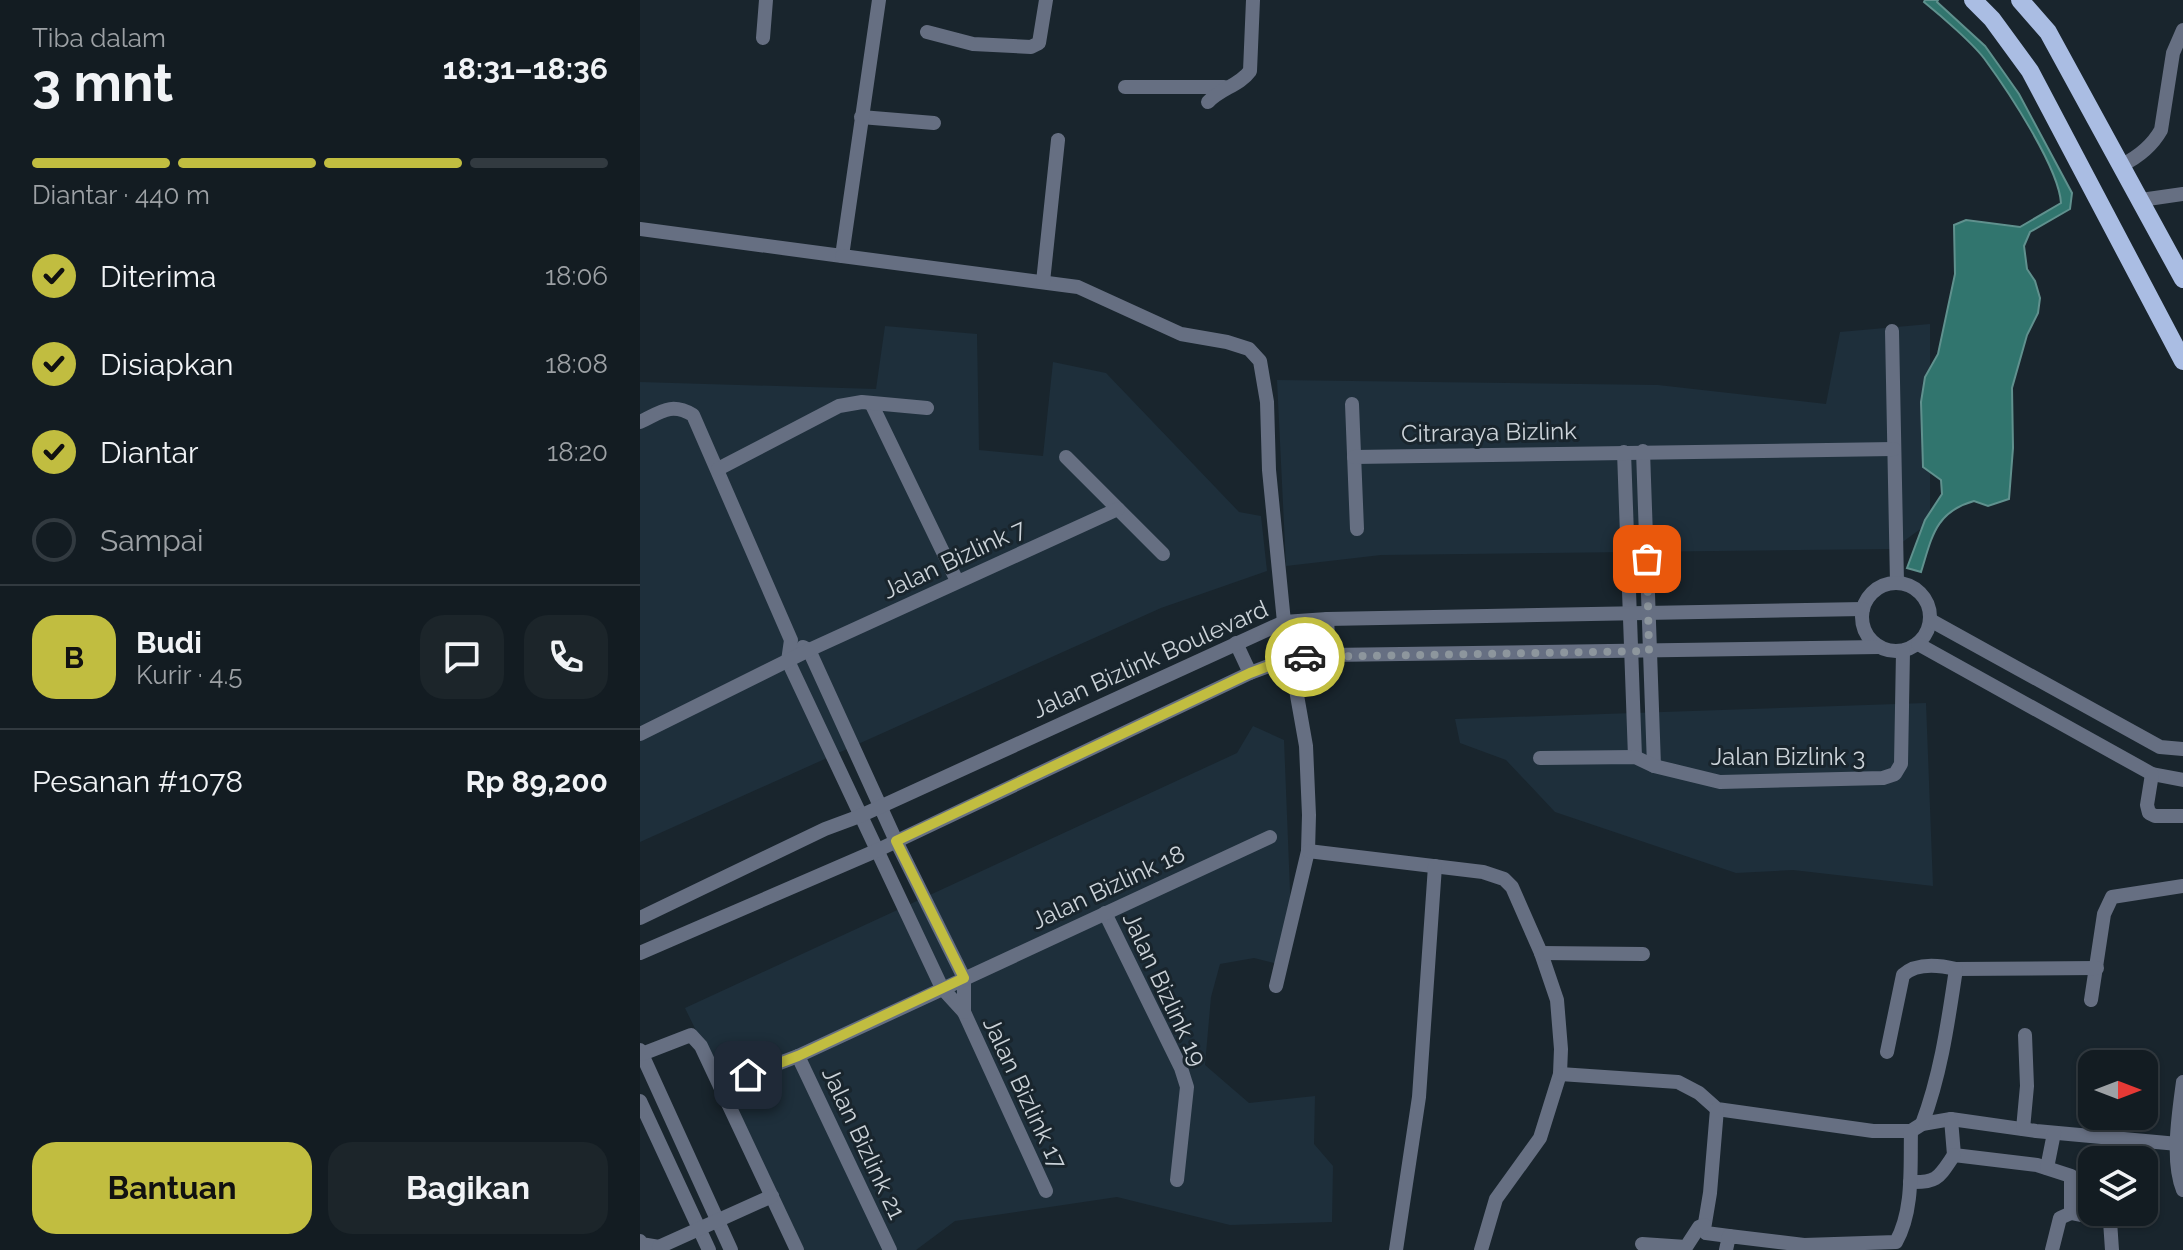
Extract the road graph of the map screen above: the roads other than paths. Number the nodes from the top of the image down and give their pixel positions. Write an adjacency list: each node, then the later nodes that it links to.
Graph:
1 (766, 0): 9 (street)
2 (879, 0): 13 (street)
3 (1046, 0): 8 (street)
4 (1253, 0): 10 (street)
5 (1973, 0): 24 (main road)
6 (2020, 0): 16 (main road)
7 (2183, 30): 16 (street)
8 (927, 32)
9 (763, 38)
10 (1229, 86): 11 (street); 12 (street)
11 (1125, 87)
12 (1208, 102)
13 (861, 117): 14 (street); 20 (street)
14 (934, 123)
15 (1058, 140): 22 (street)
16 (2122, 165): 18 (main road)
17 (2183, 194): 18 (street)
18 (2141, 200): 21 (main road)
19 (640, 229): 20 (street)
20 (842, 256): 22 (street)
21 (2183, 279)
22 (1043, 282): 45 (street)
23 (1892, 331): 29 (street)
24 (2183, 361)
25 (871, 403): 27 (street); 34 (street); 38 (street)
26 (1352, 404): 33 (street)
27 (927, 408)
28 (640, 422): 34 (street)
29 (1894, 449): 30 (street, Citraraya Bizlink); 39 (street)
30 (1643, 451): 31 (street, Citraraya Bizlink); 42 (street)
31 (1624, 452): 33 (street, Citraraya Bizlink); 41 (street)
32 (1066, 457): 35 (street)
33 (1354, 457): 36 (street)
34 (718, 469): 46 (street)
35 (1118, 509): 37 (street); 38 (street, Jalan Bizlink 7)
36 (1357, 529)
37 (1163, 554)
38 (957, 581): 50 (street, Jalan Bizlink 7)
39 (1897, 583): 40 (street); 44 (street)
40 (1863, 609): 42 (street, Jalan Bizlink Boulevard); 49 (street)
41 (1630, 613): 42 (street, Jalan Bizlink Boulevard); 43 (street, Jalan Bizlink Boulevard); 51 (street)
42 (1649, 613): 51 (street)
43 (1327, 619): 45 (street, Jalan Bizlink Boulevard); 53 (street)
44 (1930, 620): 48 (street); 58 (street)
45 (1284, 622): 47 (street, Jalan Bizlink Boulevard); 54 (street)
46 (791, 640): 50 (street); 55 (street)
47 (1236, 643): 56 (street); 64 (street, Jalan Bizlink Boulevard)
48 (1918, 644): 52 (street); 62 (street)
49 (1879, 647): 51 (street); 52 (street)
50 (809, 650): 55 (street, Jalan Bizlink 7); 64 (street)
51 (1641, 651): 53 (street); 59 (street); 61 (street)
52 (1903, 651): 61 (street, Jalan Bizlink 3)
53 (1329, 655): 54 (street)
54 (1290, 658): 56 (street); 70 (street)
55 (788, 661): 57 (street, Jalan Bizlink 7); 65 (street)
56 (1250, 673): 68 (street)
57 (642, 729)
58 (2183, 749)
59 (1635, 757): 60 (street); 61 (street)
60 (1540, 758)
61 (1654, 766)
62 (2152, 774): 63 (street); 66 (street)
63 (2183, 780)
64 (880, 806): 65 (street, Jalan Bizlink Boulevard); 68 (street)
65 (860, 816): 69 (street); 74 (street, Jalan Bizlink Boulevard)
66 (2183, 816)
67 (1270, 837): 73 (street, Jalan Bizlink 18)
68 (896, 841): 69 (street); 80 (street)
69 (878, 850): 75 (street); 82 (street)
70 (1308, 851): 71 (street); 81 (street)
71 (1435, 866): 76 (street); 118 (street)
72 (2183, 886): 78 (street)
73 (1105, 913): 80 (street, Jalan Bizlink 18); 101 (street, Jalan Bizlink 19)
74 (640, 918)
75 (640, 953)
76 (1541, 953): 77 (street); 89 (street)
77 (1643, 954)
78 (2097, 968): 79 (street); 83 (street)
79 (1956, 969): 87 (street); 95 (street)
80 (964, 978): 82 (street, Jalan Bizlink 18); 84 (street)
81 (1276, 986)
82 (942, 988): 84 (street); 88 (street, Jalan Bizlink 18)
83 (2091, 1000)
84 (964, 1012): 104 (street, Jalan Bizlink 17)
85 (2025, 1035): 96 (street)
86 (641, 1052): 105 (street); 107 (street)
87 (1887, 1052)
88 (798, 1056): 90 (street, Jalan Bizlink 18); 117 (street, Jalan Bizlink 21)
89 (1560, 1074): 93 (street); 119 (street)
90 (748, 1075)
91 (2183, 1082): 98 (street)
92 (640, 1101): 107 (street)
93 (1717, 1109): 95 (street); 108 (street)
94 (1951, 1119): 95 (street); 96 (street); 99 (street)
95 (1916, 1128): 102 (street)
96 (2023, 1129): 97 (street)
97 (2054, 1133): 98 (street); 100 (street)
98 (2180, 1150): 103 (street)
99 (1954, 1155): 100 (street); 102 (street)
100 (2047, 1168): 106 (street)
101 (1177, 1180)
102 (1910, 1182): 112 (street)
103 (2183, 1190)
104 (1046, 1191)
105 (772, 1196): 107 (street); 116 (street)
106 (2071, 1213): 120 (street); 121 (street)
107 (710, 1224): 113 (street); 114 (street); 115 (street)
108 (1704, 1225): 110 (street); 111 (street)
109 (640, 1243): 113 (street)
110 (1728, 1243): 112 (street)
111 (1642, 1244)
112 (1895, 1246)
113 (659, 1248)
114 (709, 1250)
115 (731, 1250)
116 (797, 1250)
117 (890, 1250)
118 (1396, 1250)
119 (1481, 1250)
120 (2052, 1250)
121 (2112, 1250)

